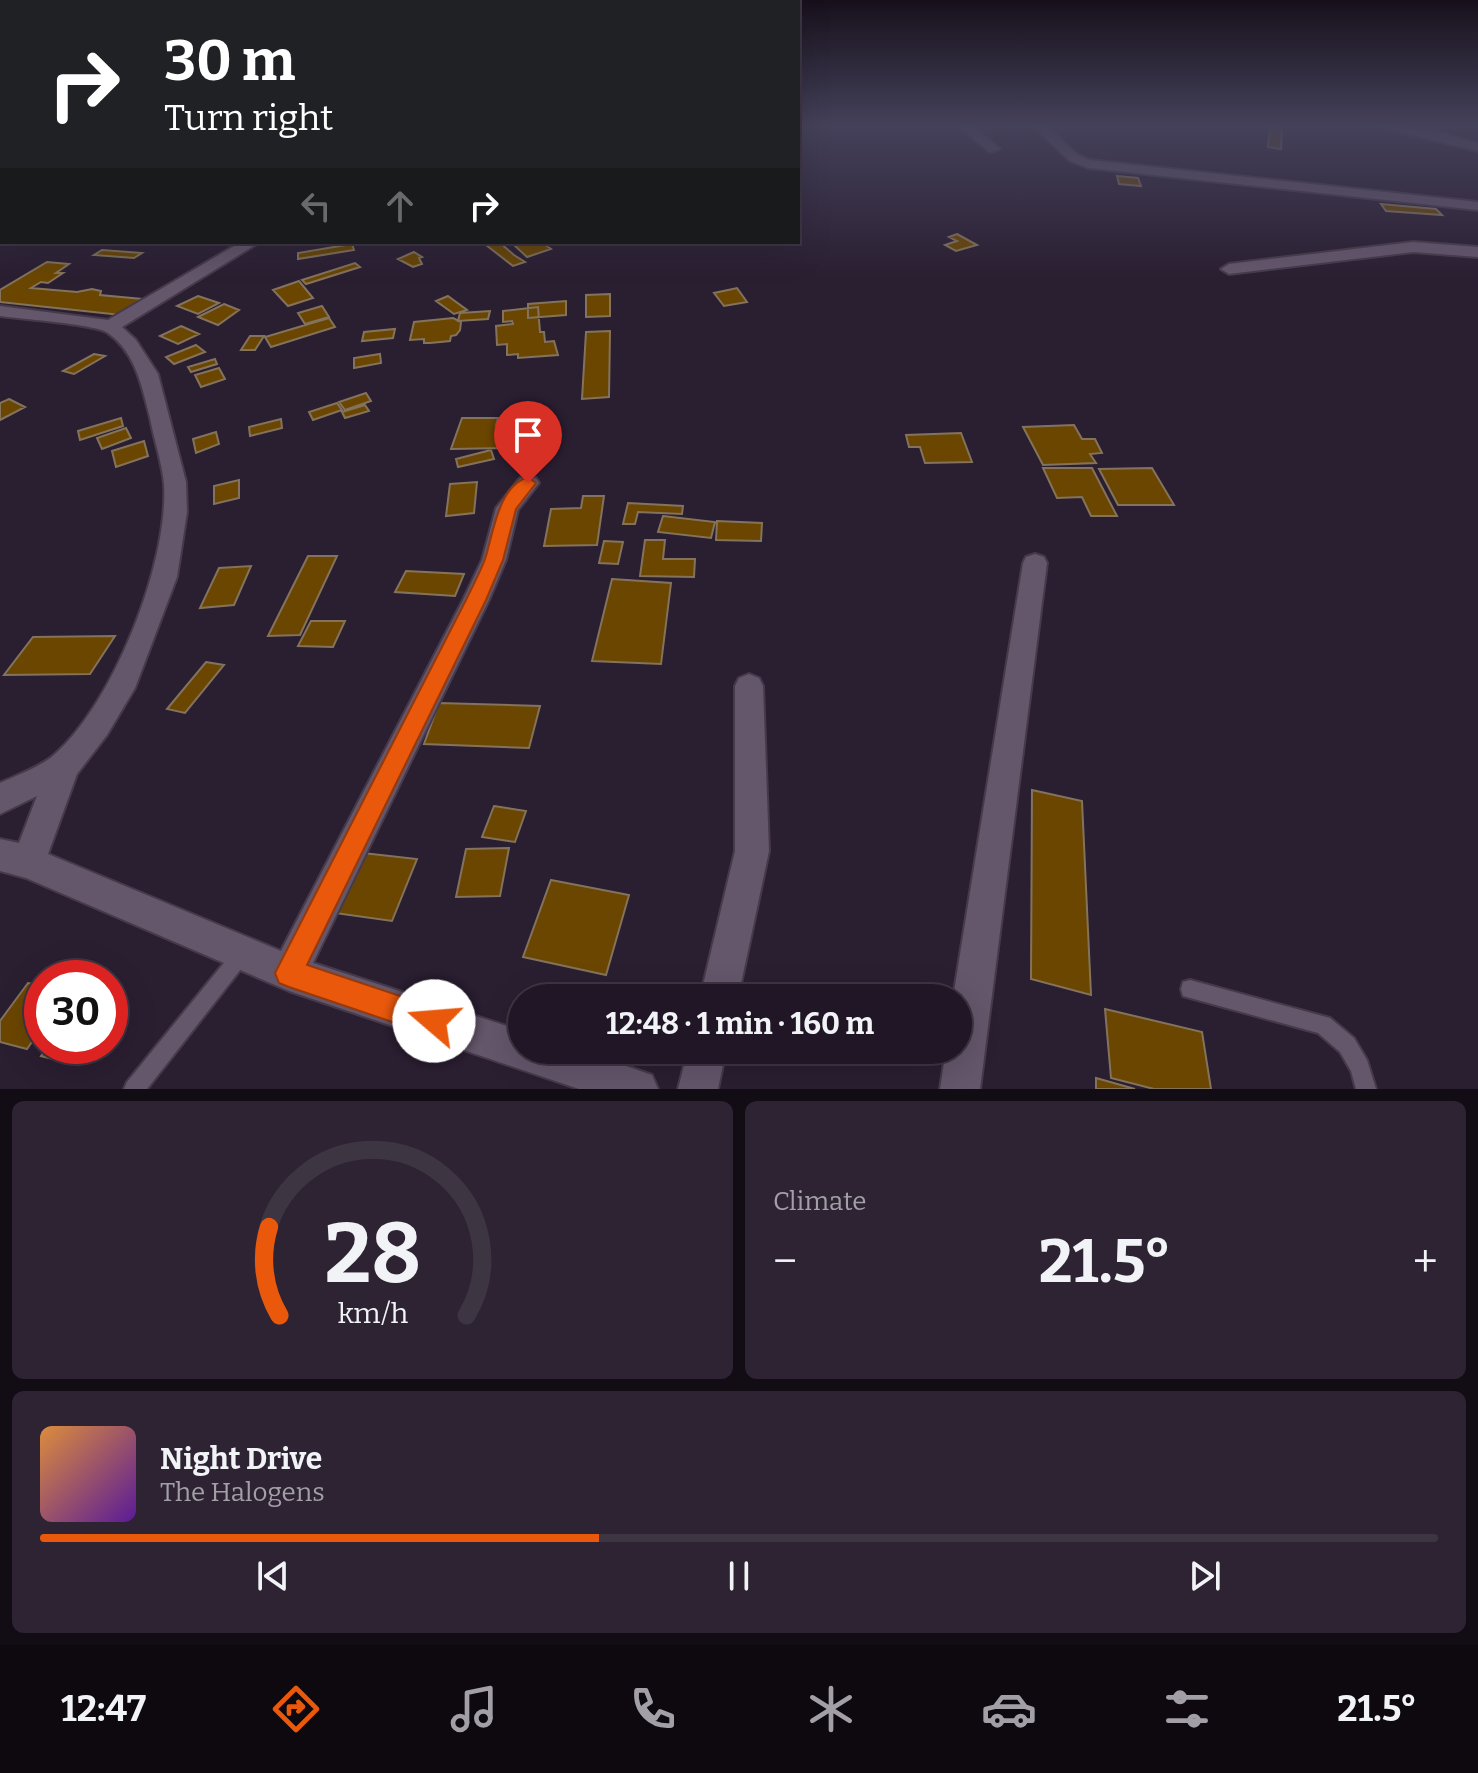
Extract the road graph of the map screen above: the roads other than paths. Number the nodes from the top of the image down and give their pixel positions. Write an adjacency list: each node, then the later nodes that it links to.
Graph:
1 (1207, 177): 2 (street)
2 (1478, 206)
3 (249, 244): 7 (street)
4 (1478, 252): 5 (street)
5 (1229, 269)
6 (0, 311): 7 (street)
7 (111, 326): 11 (street)
8 (528, 483): 15 (street)
9 (1035, 563): 22 (street)
10 (749, 686): 16 (street)
11 (64, 766): 12 (street); 13 (street)
12 (0, 799)
13 (14, 859): 14 (street)
14 (242, 953): 15 (street); 19 (lane)
15 (289, 973): 20 (street)
16 (722, 984)
17 (1190, 989): 23 (lane)
18 (704, 1064): 21 (street)
19 (134, 1089)
20 (638, 1089)
21 (698, 1089)
22 (960, 1089)
23 (1366, 1089)

